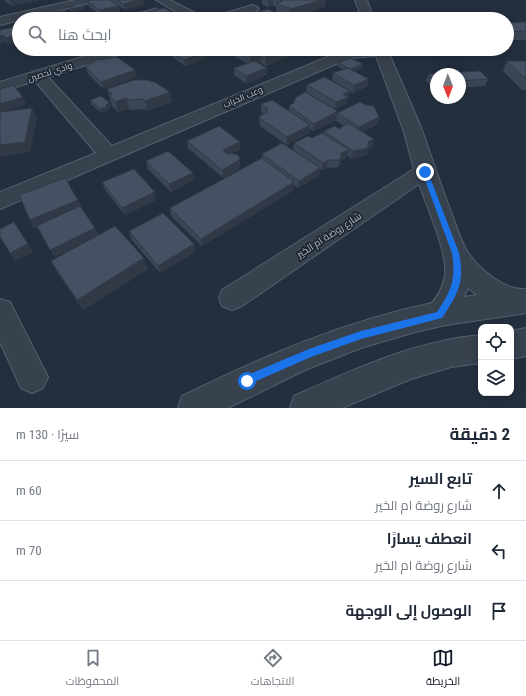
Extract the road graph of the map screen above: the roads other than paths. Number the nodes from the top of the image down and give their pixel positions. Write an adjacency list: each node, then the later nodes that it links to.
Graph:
1 (89, 0): 5 (street)
2 (162, 0): 6 (street)
3 (361, 0): 8 (street)
4 (253, 9): 7 (street)
5 (38, 12)
6 (184, 12)
7 (243, 12)
8 (365, 12)
9 (12, 18): 10 (street)
10 (0, 21)
11 (101, 56): 14 (street, وادي لحصين)
12 (342, 56): 16 (street, وعب الخراب)
13 (382, 56): 17 (street)
14 (39, 76): 15 (street, وادي لحصين); 16 (street)
15 (0, 87)
16 (108, 154): 18 (street, وعب الخراب)
17 (425, 172): 19 (street); 20 (street, شارع روضة ام الخير)
18 (0, 201)
19 (455, 253): 21 (street); 23 (street)
20 (232, 298)
21 (523, 301): 23 (street)
22 (0, 311): 27 (street)
23 (439, 315): 28 (street)
24 (526, 342): 25 (street)
25 (514, 344)
26 (478, 349): 29 (street)
27 (32, 378)
28 (194, 408)
29 (306, 408)

